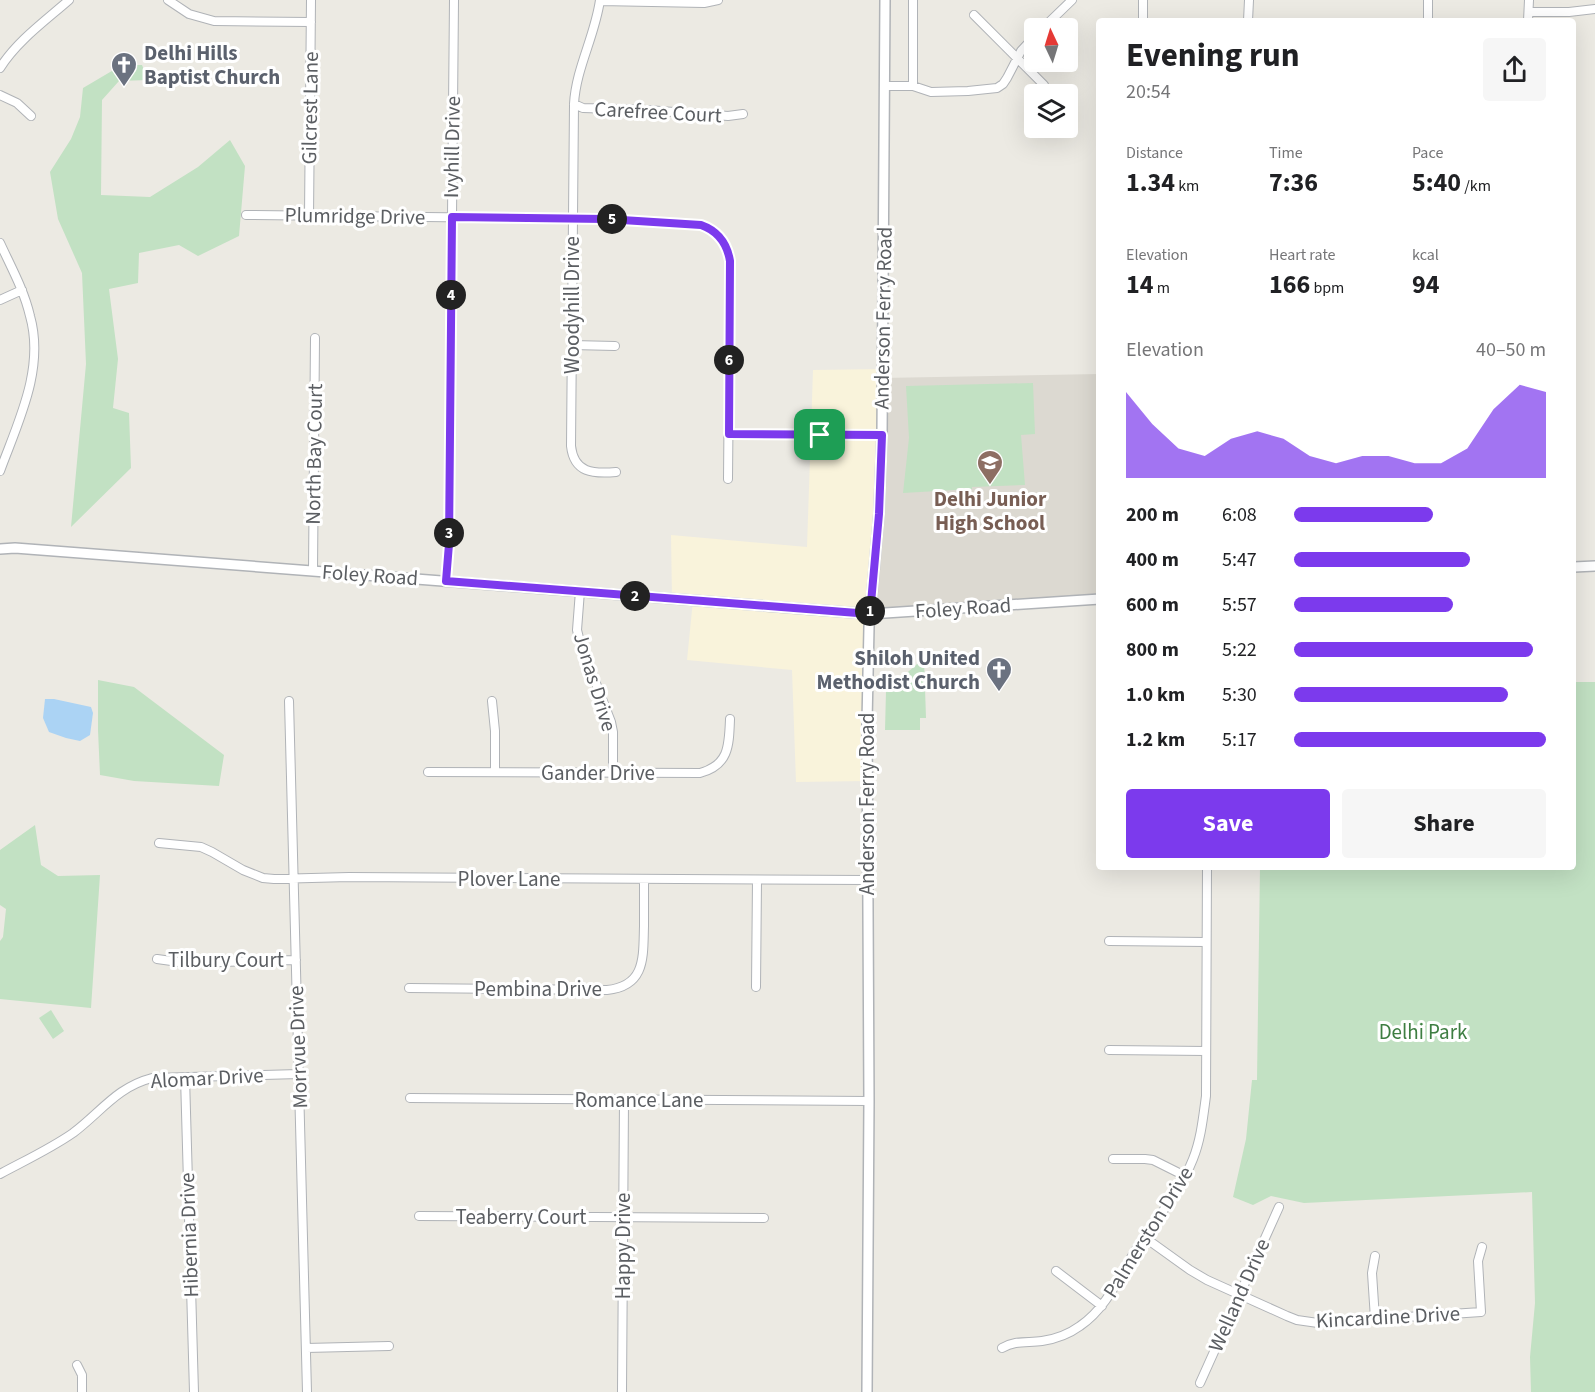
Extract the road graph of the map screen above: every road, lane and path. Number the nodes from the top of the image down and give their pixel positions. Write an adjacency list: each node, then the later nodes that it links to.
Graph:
1 (69, 0): 24 (street)
2 (168, 0): 21 (street)
3 (311, 0): 21 (street, Gilcrest Lane)
4 (454, 0): 34 (street, Ivyhill Drive)
5 (718, 0): 13 (street)
6 (885, 0): 26 (street, Anderson Ferry Road)
7 (913, 0): 27 (street)
8 (1072, 0): 17 (street)
9 (1143, 0): 18 (street)
10 (1248, 0): 19 (street)
11 (1428, 0): 20 (street)
12 (1529, 0): 16 (street)
13 (600, 1): 29 (street, Woodyhill Drive)
14 (1595, 9): 16 (street)
15 (974, 15): 23 (street)
16 (1528, 17)
17 (1053, 18)
18 (1143, 18)
19 (1248, 18)
20 (1428, 18)
21 (311, 22): 33 (street, Gilcrest Lane)
22 (1024, 47): 23 (street)
23 (1017, 58): 25 (street); 27 (street)
24 (0, 68)
25 (1043, 84)
26 (885, 86): 27 (street); 43 (street, Anderson Ferry Road)
27 (913, 86)
28 (0, 95): 31 (street)
29 (574, 104): 30 (street, Carefree Court); 35 (street, Woodyhill Drive)
30 (743, 114)
31 (31, 116)
32 (246, 215): 33 (street, Plumridge Drive)
33 (309, 216): 34 (street, Plumridge Drive)
34 (452, 217): 35 (street, Plumridge Drive); 51 (street, Ivyhill Drive)
35 (573, 218): 40 (street, Woodyhill Drive); 42 (street, Plumridge Drive)
36 (0, 243): 37 (street)
37 (22, 290): 38 (street); 44 (street)
38 (0, 300)
39 (315, 338): 50 (street, North Bay Court)
40 (572, 345): 41 (street); 45 (street, Woodyhill Drive)
41 (615, 346)
42 (729, 434): 43 (street); 46 (street, Plumridge Drive)
43 (882, 435): 54 (street, Anderson Ferry Road)
44 (0, 471)
45 (616, 472)
46 (728, 479)
47 (0, 549): 50 (street, Foley Road)
48 (1595, 566): 49 (street)
49 (1576, 567)
50 (313, 571): 51 (street, Foley Road)
51 (446, 581): 52 (street, Foley Road)
52 (580, 591): 54 (street, Foley Road); 60 (street, Jonas Drive)
53 (1096, 599): 54 (street, Foley Road)
54 (870, 614): 66 (street, Anderson Ferry Road)
55 (289, 701): 63 (street, Morrvue Drive)
56 (492, 701): 59 (street)
57 (730, 719): 60 (street, Gander Drive)
58 (428, 772): 59 (street, Gander Drive)
59 (495, 772): 60 (street, Gander Drive)
60 (613, 773)
61 (159, 843): 63 (street, Plover Lane)
62 (1207, 870): 68 (street, Palmerston Drive)
63 (294, 879): 64 (street, Plover Lane); 70 (street, Morrvue Drive)
64 (644, 879): 65 (street, Plover Lane); 72 (street, Pembina Drive)
65 (757, 880): 66 (street, Plover Lane); 71 (street)
66 (867, 880): 79 (street, Anderson Ferry Road)
67 (1109, 941): 68 (street)
68 (1206, 942): 74 (street, Palmerston Drive)
69 (157, 959): 70 (street, Tilbury Court)
70 (296, 960): 75 (street, Morrvue Drive)
71 (756, 987)
72 (409, 988)
73 (1109, 1050): 74 (street)
74 (1206, 1051): 82 (street, Palmerston Drive)
75 (299, 1074): 76 (street, Alomar Drive); 95 (street, Morrvue Drive)
76 (185, 1077): 81 (street, Alomar Drive); 100 (street, Hibernia Drive)
77 (410, 1098): 78 (street, Romance Lane)
78 (624, 1100): 79 (street, Romance Lane); 85 (street, Happy Drive)
79 (869, 1101): 103 (street, Anderson Ferry Road)
80 (1113, 1159): 82 (street)
81 (0, 1174)
82 (1185, 1176): 87 (street, Palmerston Drive)
83 (1278, 1207): 91 (street, Welland Drive)
84 (419, 1216): 85 (street, Teaberry Court)
85 (624, 1218): 86 (street, Teaberry Court); 102 (street, Happy Drive)
86 (764, 1218)
87 (1144, 1237): 91 (street, Kincardine Drive); 92 (street, Palmerston Drive)
88 (1482, 1247): 93 (street, Kincardine Drive)
89 (1375, 1256): 93 (street)
90 (1056, 1271): 92 (street)
91 (1239, 1295): 93 (street, Kincardine Drive); 98 (street, Welland Drive)
92 (1102, 1306): 96 (street, Palmerston Drive)
93 (1375, 1319)
94 (389, 1346): 95 (street)
95 (306, 1348): 101 (street, Morrvue Drive)
96 (1002, 1348)
97 (77, 1365): 99 (street)
98 (1200, 1383)
99 (82, 1392)
100 (194, 1392)
101 (308, 1392)
102 (622, 1392)
103 (867, 1392)

